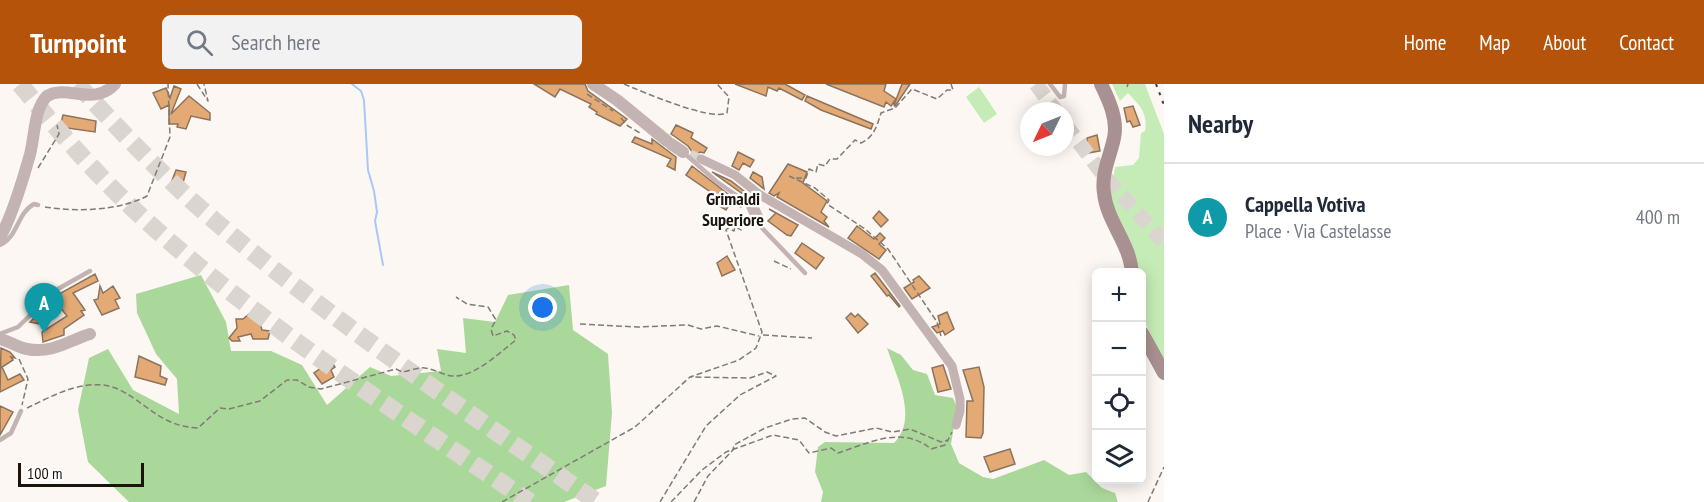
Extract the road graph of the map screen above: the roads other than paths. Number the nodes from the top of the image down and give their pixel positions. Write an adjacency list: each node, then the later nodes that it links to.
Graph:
1 (115, 84): 11 (street)
2 (1050, 84): 3 (lane)
3 (1065, 84)
4 (1101, 84): 13 (main road)
5 (590, 89): 6 (street)
6 (687, 153): 9 (lane)
7 (701, 159): 22 (street)
8 (38, 206): 12 (lane)
9 (752, 207): 10 (street)
10 (758, 219): 15 (lane)
11 (0, 237)
12 (0, 245)
13 (1131, 268)
14 (90, 272): 16 (lane)
15 (806, 273)
16 (0, 334)
17 (90, 334): 18 (street)
18 (0, 339)
19 (1146, 340): 20 (main road)
20 (1164, 373)
21 (21, 411): 23 (lane)
22 (956, 425)
23 (0, 440)

